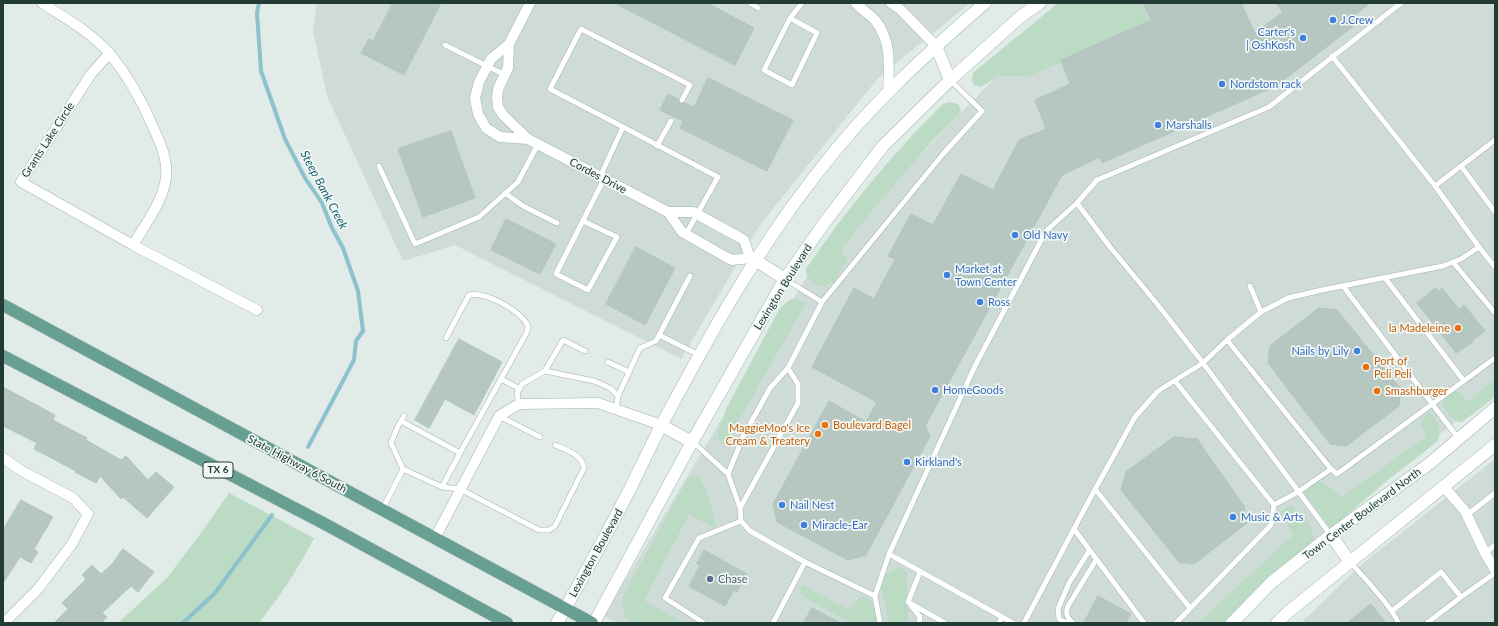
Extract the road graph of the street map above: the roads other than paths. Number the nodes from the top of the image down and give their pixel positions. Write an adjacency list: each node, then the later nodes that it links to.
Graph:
1 (42, 3): 15 (street)
2 (530, 3): 12 (street, Cordes Drive)
3 (750, 3): 10 (lane)
4 (802, 3): 11 (lane)
5 (856, 3): 20 (street)
6 (891, 3): 14 (street)
7 (985, 3): 14 (main road, Lexington Boulevard)
8 (1040, 3): 19 (main road, Lexington Boulevard)
9 (1401, 3): 16 (lane)
10 (758, 8)
11 (790, 18): 11 (lane)
12 (508, 44): 17 (street, Cordes Drive); 18 (street, Cordes Drive)
13 (445, 45): 17 (lane)
14 (936, 46): 19 (main road); 20 (main road, Lexington Boulevard)
15 (109, 54): 40 (street); 40 (street, Grants Lake Circle)
16 (1332, 56): 31 (lane); 33 (lane)
17 (487, 66): 18 (lane); 24 (street, Cordes Drive)
18 (505, 75): 24 (street, Cordes Drive)
19 (950, 80): 47 (main road, Lexington Boulevard); 50 (lane)
20 (888, 91): 42 (main road, Lexington Boulevard)
21 (682, 100): 23 (lane)
22 (671, 121): 27 (lane)
23 (623, 127): 27 (lane); 30 (lane)
24 (528, 139): 26 (street, Cordes Drive)
25 (1495, 140): 29 (lane)
26 (538, 144): 30 (street, Cordes Drive); 32 (lane)
27 (657, 146): 36 (lane)
28 (379, 166): 32 (lane)
29 (1461, 166): 31 (lane); 35 (lane)
30 (602, 178): 34 (street, Cordes Drive); 37 (lane)
31 (1435, 186): 41 (lane)
32 (505, 193): 38 (lane)
33 (1077, 204): 63 (lane); 106 (lane)
34 (668, 212): 36 (street, Cordes Drive); 39 (street, Cordes Drive)
35 (1495, 212)
36 (697, 214): 39 (lane); 42 (street, Cordes Drive)
37 (582, 221): 37 (lane)
38 (557, 223)
39 (686, 234): 42 (street, Cordes Drive)
40 (133, 245): 52 (street, Grants Lake Circle)
41 (1479, 247): 43 (lane); 44 (lane)
42 (752, 259): 47 (main road); 59 (main road, Lexington Boulevard)
43 (1453, 262): 46 (lane); 54 (lane)
44 (1495, 267)
45 (690, 276): 55 (lane)
46 (1385, 278): 49 (lane); 69 (lane)
47 (785, 279): 50 (lane); 82 (main road, Lexington Boulevard)
48 (1250, 286): 53 (lane)
49 (1343, 286): 53 (lane); 73 (lane)
50 (822, 302): 64 (lane)
51 (3, 305): 98 (main road, State Highway 6 South)
52 (257, 310)
53 (1261, 312): 57 (lane)
54 (1495, 313)
55 (659, 335): 59 (lane); 66 (lane)
56 (446, 338): 67 (lane)
57 (1227, 340): 63 (lane); 88 (lane)
58 (585, 351): 65 (lane)
59 (699, 355): 79 (main road, Lexington Boulevard)
60 (3, 356): 122 (main road, TX 6)
61 (1495, 358): 69 (lane)
62 (608, 362): 66 (lane)
63 (1203, 363): 68 (lane); 94 (lane)
64 (788, 368): 89 (lane); 97 (lane)
65 (545, 371): 70 (lane); 71 (lane)
66 (629, 372): 71 (lane)
67 (501, 379): 70 (lane); 85 (lane)
68 (1174, 381): 93 (lane); 96 (lane)
69 (1464, 381): 73 (lane)
70 (520, 388): 72 (lane)
71 (618, 396): 75 (lane)
72 (519, 404): 75 (street); 77 (street)
73 (1432, 404): 81 (lane); 88 (lane)
74 (1495, 408): 81 (main road, Town Center Boulevard North)
75 (616, 410): 79 (street)
76 (404, 416): 78 (lane)
77 (498, 416): 80 (lane); 92 (street)
78 (401, 421): 85 (lane); 87 (lane)
79 (661, 425): 82 (main road); 117 (main road, Lexington Boulevard)
80 (540, 437)
81 (1459, 439): 102 (main road, Town Center Boulevard North)
82 (692, 442): 89 (lane); 124 (main road, Lexington Boulevard)
83 (555, 445): 92 (lane)
84 (1495, 445): 90 (main road)
85 (460, 453): 91 (lane)
86 (3, 458): 121 (street)
87 (403, 469): 91 (lane); 98 (lane)
88 (1331, 469): 94 (lane)
89 (728, 474): 97 (lane)
90 (1444, 486): 99 (street); 110 (main road)
91 (442, 487): 92 (lane)
92 (460, 489): 103 (street)
93 (1095, 489): 101 (lane); 116 (lane)
94 (1298, 492): 96 (lane); 102 (lane)
95 (1495, 492): 99 (lane)
96 (1274, 505): 116 (lane)
97 (740, 508): 100 (lane)
98 (382, 510): 103 (main road, State Highway 6 South)
99 (1467, 515): 107 (street)
100 (741, 521): 109 (lane); 125 (lane)
101 (1074, 529): 105 (lane); 132 (lane)
102 (1331, 535): 110 (main road); 120 (main road, Town Center Boulevard North)
103 (435, 538): 117 (main road, State Highway 6 South)
104 (1495, 545): 107 (lane)
105 (1089, 551): 108 (lane); 133 (lane)
106 (889, 554): 111 (lane); 113 (lane)
107 (1485, 554): 112 (street)
108 (1096, 560): 134 (lane); 135 (lane)
109 (805, 562): 113 (lane); 126 (lane)
110 (1350, 562): 118 (lane); 137 (main road)
111 (920, 572): 115 (lane); 119 (lane)
112 (1495, 572): 114 (lane)
113 (875, 596): 127 (lane)
114 (1461, 597): 118 (lane); 139 (lane)
115 (908, 602): 128 (lane); 129 (lane)
116 (1190, 608): 136 (lane)
117 (565, 609): 123 (main road, Lexington Boulevard); 124 (main road, State Highway 6 South)
118 (1392, 611): 138 (lane)
119 (1002, 617): 130 (lane); 131 (lane)
120 (1233, 622)
121 (4, 623)
122 (507, 623)
123 (557, 623)
124 (593, 623)
125 (704, 623)
126 (773, 623)
127 (880, 623)
128 (919, 623)
129 (946, 623)
130 (999, 623)
131 (1013, 623)
132 (1024, 623)
133 (1067, 623)
134 (1073, 623)
135 (1144, 623)
136 (1176, 623)
137 (1277, 623)
138 (1398, 623)
139 (1427, 623)

